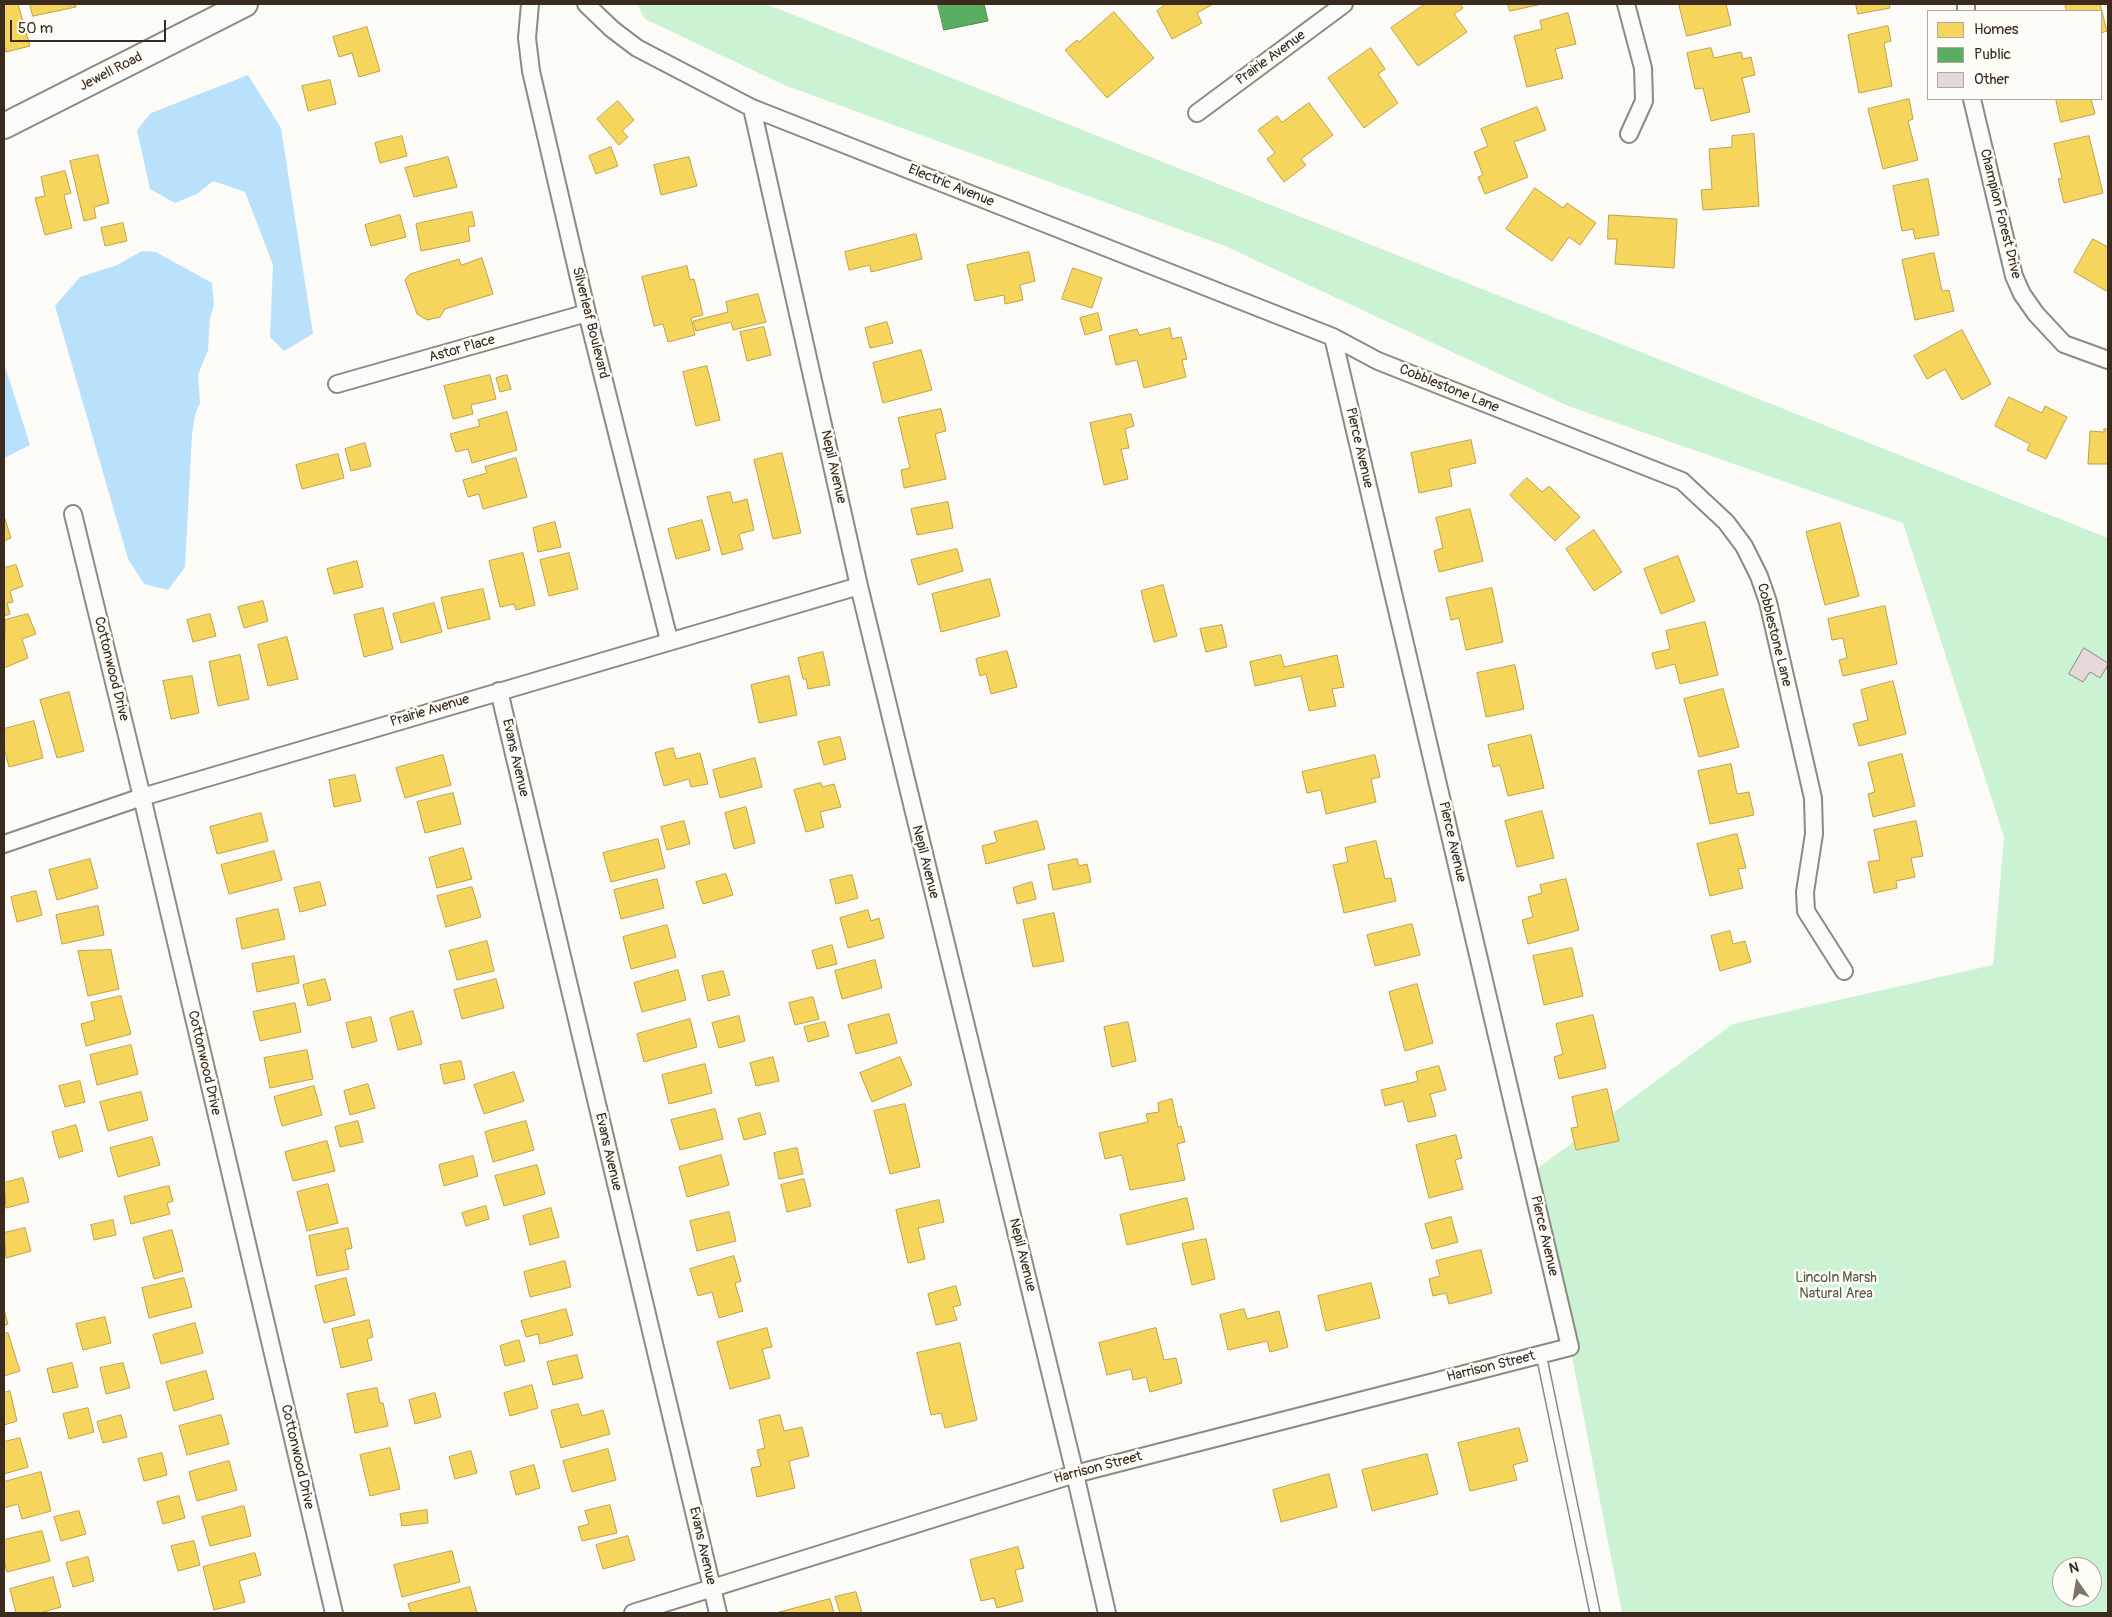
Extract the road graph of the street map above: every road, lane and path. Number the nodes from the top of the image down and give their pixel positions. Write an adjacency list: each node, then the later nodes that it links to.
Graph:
1 (245, 4): 9 (street, Jewell Road)
2 (530, 4): 11 (street, Silverleaf Boulevard)
3 (586, 4): 7 (street, Electric Avenue)
4 (1344, 4): 8 (street, Prairie Avenue)
5 (1626, 4): 10 (street)
6 (1972, 100): 13 (street, Champion Forest Drive)
7 (752, 108): 12 (street, Electric Avenue); 16 (street, Nepil Avenue)
8 (1197, 113)
9 (4, 126)
10 (1630, 134)
11 (587, 314): 14 (street, Astor Place); 17 (street, Silverleaf Boulevard)
12 (1333, 338): 21 (street, Cobblestone Lane); 22 (street, Pierce Avenue)
13 (2108, 360)
14 (337, 384)
15 (73, 514): 19 (street, Cottonwood Drive)
16 (859, 586): 17 (street, Prairie Avenue); 24 (street, Nepil Avenue)
17 (669, 640): 18 (street, Prairie Avenue)
18 (499, 691): 19 (street, Prairie Avenue); 25 (street, Evans Avenue)
19 (142, 797): 20 (street, Prairie Avenue); 26 (street, Cottonwood Drive)
20 (4, 844)
21 (1844, 971)
22 (1570, 1347): 23 (street, Harrison Street)
23 (1542, 1354): 24 (street, Harrison Street); 30 (lane)
24 (1075, 1474): 25 (street, Harrison Street); 29 (street, Nepil Avenue)
25 (712, 1588): 27 (street, Harrison Street); 28 (street, Evans Avenue)
26 (334, 1613)
27 (633, 1613)
28 (718, 1613)
29 (1107, 1613)
30 (1595, 1613)

